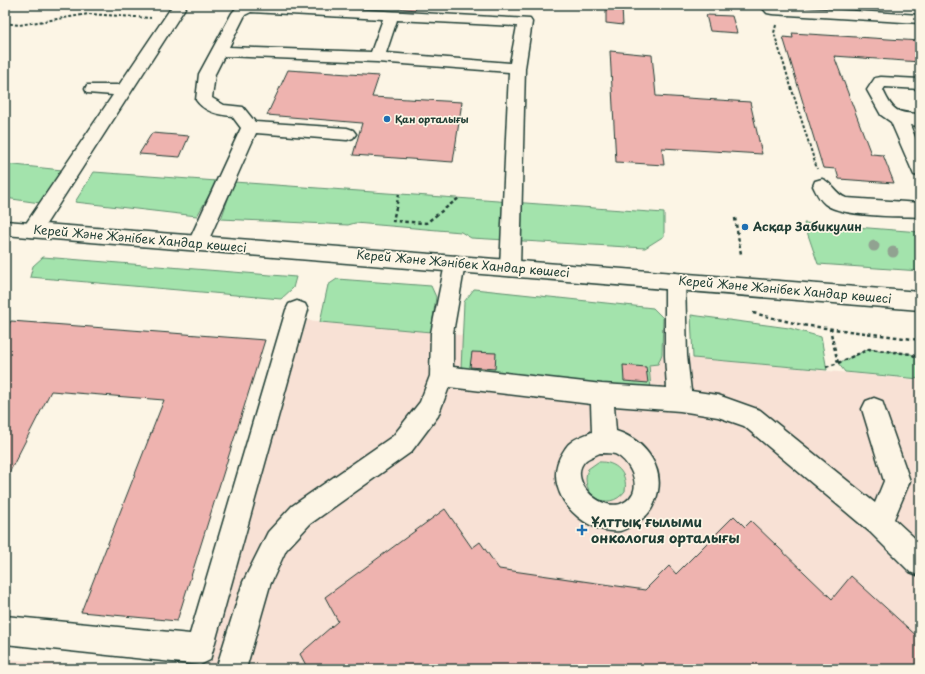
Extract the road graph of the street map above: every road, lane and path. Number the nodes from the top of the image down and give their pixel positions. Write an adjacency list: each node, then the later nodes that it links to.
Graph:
1 (180, 5): 6 (main road)
2 (507, 5): 8 (main road)
3 (767, 5): 7 (main road)
4 (346, 8): 5 (main road); 11 (main road)
5 (392, 16): 8 (main road); 12 (main road)
6 (171, 19): 9 (path); 16 (main road)
7 (920, 19)
8 (506, 22): 13 (main road)
9 (5, 23)
10 (780, 24): 22 (path)
11 (219, 51): 12 (main road); 19 (main road)
12 (377, 58): 13 (main road)
13 (517, 68): 32 (main road)
14 (920, 84): 17 (main road)
15 (93, 89): 16 (main road)
16 (124, 90): 28 (main road)
17 (899, 120): 18 (main road); 21 (main road)
18 (920, 120)
19 (250, 127): 20 (main road); 29 (main road)
20 (347, 134)
21 (920, 170)
22 (822, 186): 25 (main road)
23 (399, 194): 24 (path)
24 (459, 198)
25 (920, 210)
26 (735, 218): 30 (path)
27 (5, 228): 28 (main road, Керей Және Жәнібек Хандар көшесі)
28 (32, 230): 29 (main road, Керей Және Жәнібек Хандар көшесі)
29 (198, 243): 31 (main road, Керей Және Жәнібек Хандар көшесі)
30 (741, 254)
31 (455, 264): 32 (main road, Керей Және Жәнібек Хандар көшесі); 42 (main road)
32 (510, 268): 33 (main road, Керей Және Жәнібек Хандар көшесі)
33 (675, 281): 34 (main road, Керей Және Жәнібек Хандар көшесі); 44 (main road)
34 (920, 301)
35 (297, 310): 49 (main road)
36 (753, 313): 37 (path)
37 (830, 329): 38 (path); 40 (path)
38 (920, 340)
39 (920, 359): 40 (path)
40 (838, 364): 41 (path)
41 (826, 367)
42 (440, 376): 43 (main road); 50 (main road)
43 (602, 395): 44 (main road); 46 (main road)
44 (680, 400): 47 (main road)
45 (874, 409): 47 (main road)
46 (604, 441)
47 (879, 524): 48 (main road)
48 (920, 562)
49 (5, 630)
50 (231, 669)

